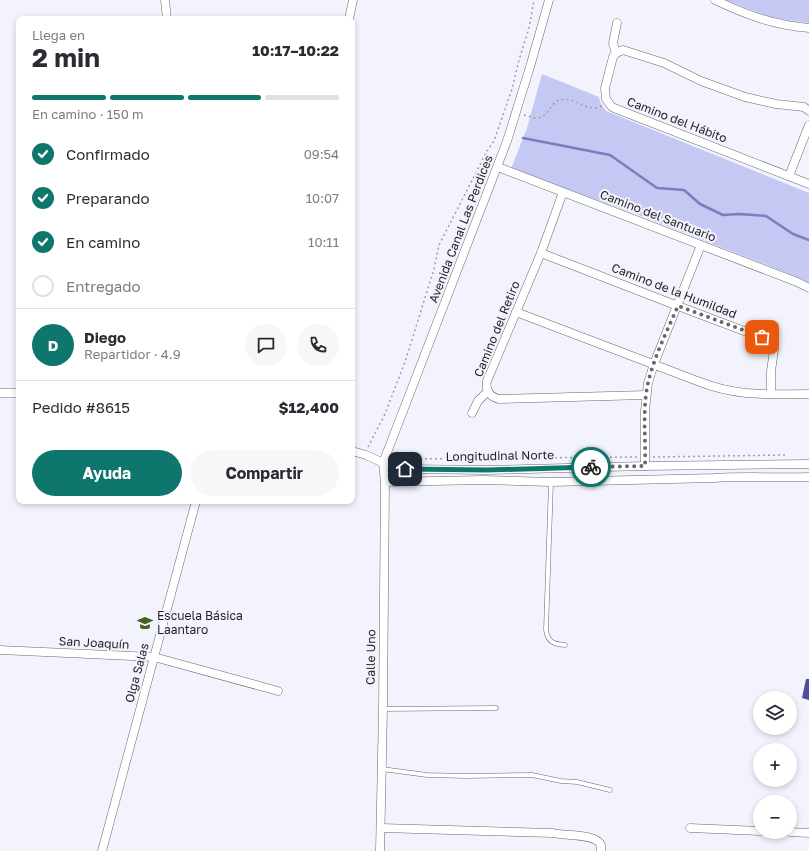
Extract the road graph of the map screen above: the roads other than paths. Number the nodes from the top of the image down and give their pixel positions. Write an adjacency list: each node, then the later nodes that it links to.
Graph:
1 (165, 0): 5 (street)
2 (353, 0): 6 (street)
3 (549, 0): 12 (street, Avenida Canal Las Perdices)
4 (715, 0): 8 (street)
5 (168, 16)
6 (350, 16)
7 (617, 23): 9 (street, Camino del Hábito)
8 (809, 28)
9 (616, 53): 10 (street); 13 (street, Camino del Hábito)
10 (809, 111)
11 (809, 125): 13 (street)
12 (498, 167): 15 (street, Camino del Santuario); 30 (street, Avenida Canal Las Perdices)
13 (789, 176): 14 (street, Camino del Hábito)
14 (809, 184)
15 (563, 192): 16 (street, Camino del Santuario); 17 (street, Camino del Retiro)
16 (701, 245): 18 (street, Camino del Santuario); 19 (street)
17 (541, 253): 19 (street, Camino de la Humildad); 20 (street, Camino del Retiro)
18 (809, 288)
19 (678, 306): 21 (street); 25 (street, Camino de la Humildad)
20 (516, 312): 21 (street); 22 (street, Camino del Retiro)
21 (654, 364): 25 (street); 27 (street)
22 (488, 391): 27 (street, Camino del Retiro); 28 (street)
23 (0, 393): 24 (street)
24 (16, 393)
25 (772, 394): 26 (street)
26 (809, 394)
27 (646, 395): 32 (street)
28 (472, 413)
29 (355, 452): 30 (street, Longitudinal Norte)
30 (384, 460): 32 (street, Longitudinal Norte); 34 (street, Calle Uno)
31 (809, 464): 32 (street, Longitudinal Norte)
32 (645, 466)
33 (809, 477): 35 (street, Longitudinal Norte)
34 (385, 482): 35 (street, Longitudinal Norte); 42 (street, Calle Uno)
35 (551, 482): 37 (lane)
36 (195, 504): 39 (street, Olga Salas)
37 (565, 645)
38 (0, 650): 39 (street, San Joaquín)
39 (154, 657): 40 (street, San Joaquín); 50 (street, Olga Salas)
40 (278, 691)
41 (496, 708): 42 (lane)
42 (383, 709): 43 (street, Calle Uno)
43 (382, 769): 44 (lane); 45 (street, Calle Uno)
44 (610, 790)
45 (381, 828): 51 (street, Calle Uno); 52 (street)
46 (690, 828): 47 (street)
47 (753, 831)
48 (797, 832): 49 (street)
49 (809, 833)
50 (102, 851)
51 (380, 851)
52 (601, 851)

